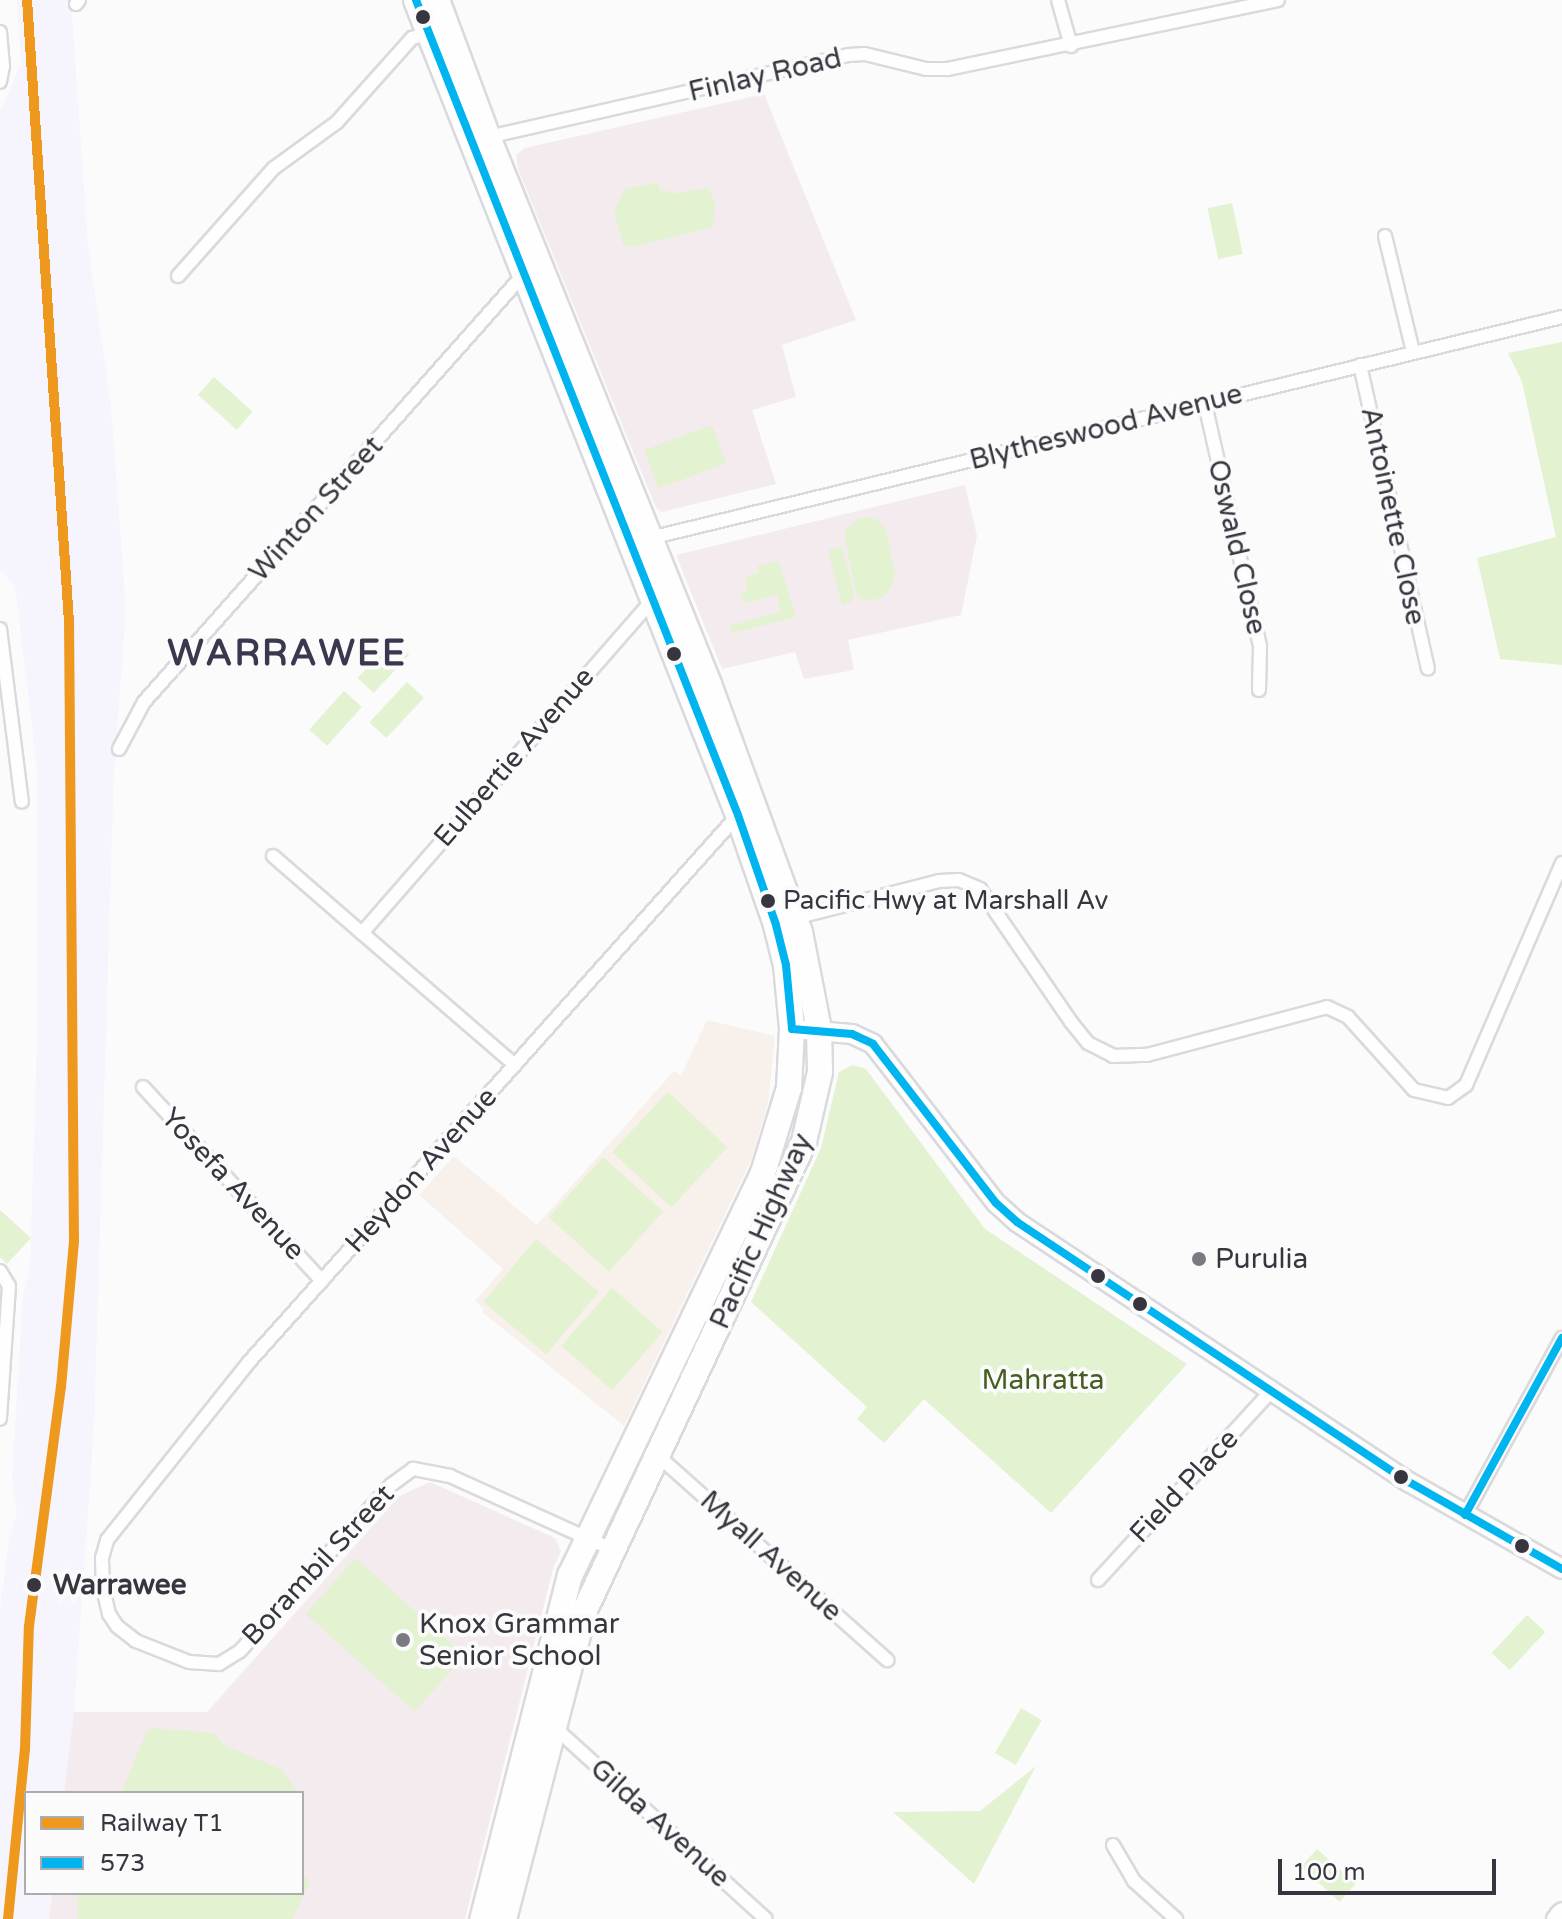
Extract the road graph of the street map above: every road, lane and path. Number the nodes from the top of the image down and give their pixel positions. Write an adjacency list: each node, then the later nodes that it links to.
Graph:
1 (416, 0): 6 (highway, Pacific Highway)
2 (437, 0): 9 (highway, Pacific Highway)
3 (1058, 0): 7 (street)
4 (1278, 0): 7 (street, Finlay Road)
5 (0, 32): 8 (street)
6 (426, 34): 11 (highway, Pacific Highway); 12 (street)
7 (1071, 46): 9 (street, Finlay Road)
8 (0, 82)
9 (488, 137): 17 (highway, Pacific Highway)
10 (1385, 236): 14 (street)
11 (523, 275): 18 (highway, Pacific Highway); 22 (street, Winton Street)
12 (178, 276)
13 (1562, 317): 14 (street, Blytheswood Avenue)
14 (1413, 352): 15 (street, Blytheswood Avenue)
15 (1360, 365): 16 (street, Blytheswood Avenue); 20 (street, Antoinette Close)
16 (1205, 404): 17 (street, Blytheswood Avenue); 21 (street, Oswald Close)
17 (650, 538): 18 (highway, Pacific Highway)
18 (662, 594): 24 (highway, Pacific Highway); 27 (highway, Pacific Highway); 28 (street, Eulbertie Avenue)
19 (0, 629): 23 (street)
20 (1428, 668)
21 (1259, 690)
22 (119, 749)
23 (22, 802)
24 (738, 815): 29 (highway, Pacific Highway); 31 (street, Heydon Avenue)
25 (273, 856): 28 (street)
26 (1562, 863): 27 (street)
27 (795, 918): 30 (highway, Pacific Highway)
28 (362, 933): 31 (street)
29 (792, 1029): 30 (main road); 41 (highway, Pacific Highway)
30 (819, 1030): 36 (main road); 38 (highway, Pacific Highway)
31 (515, 1065): 34 (street, Heydon Avenue)
32 (143, 1087): 34 (street, Yosefa Avenue)
33 (0, 1271): 37 (street)
34 (322, 1281): 40 (street, Heydon Avenue)
35 (1562, 1338): 39 (street)
36 (1271, 1391): 39 (main road); 44 (street, Field Place)
37 (0, 1419)
38 (656, 1454): 42 (highway, Pacific Highway); 45 (street, Myall Avenue)
39 (1465, 1515): 43 (main road)
40 (112, 1533): 41 (street, Borambil Street)
41 (587, 1538): 42 (street, Borambil Street); 49 (highway, Pacific Highway)
42 (611, 1549): 46 (highway, Pacific Highway)
43 (1562, 1569)
44 (1098, 1580)
45 (887, 1660)
46 (553, 1726): 50 (highway, Pacific Highway); 51 (street, Gilda Avenue)
47 (1113, 1845): 52 (street)
48 (1562, 1912): 53 (main road)
49 (482, 1919)
50 (504, 1919)
51 (766, 1919)
52 (1176, 1919)
53 (1556, 1919)

